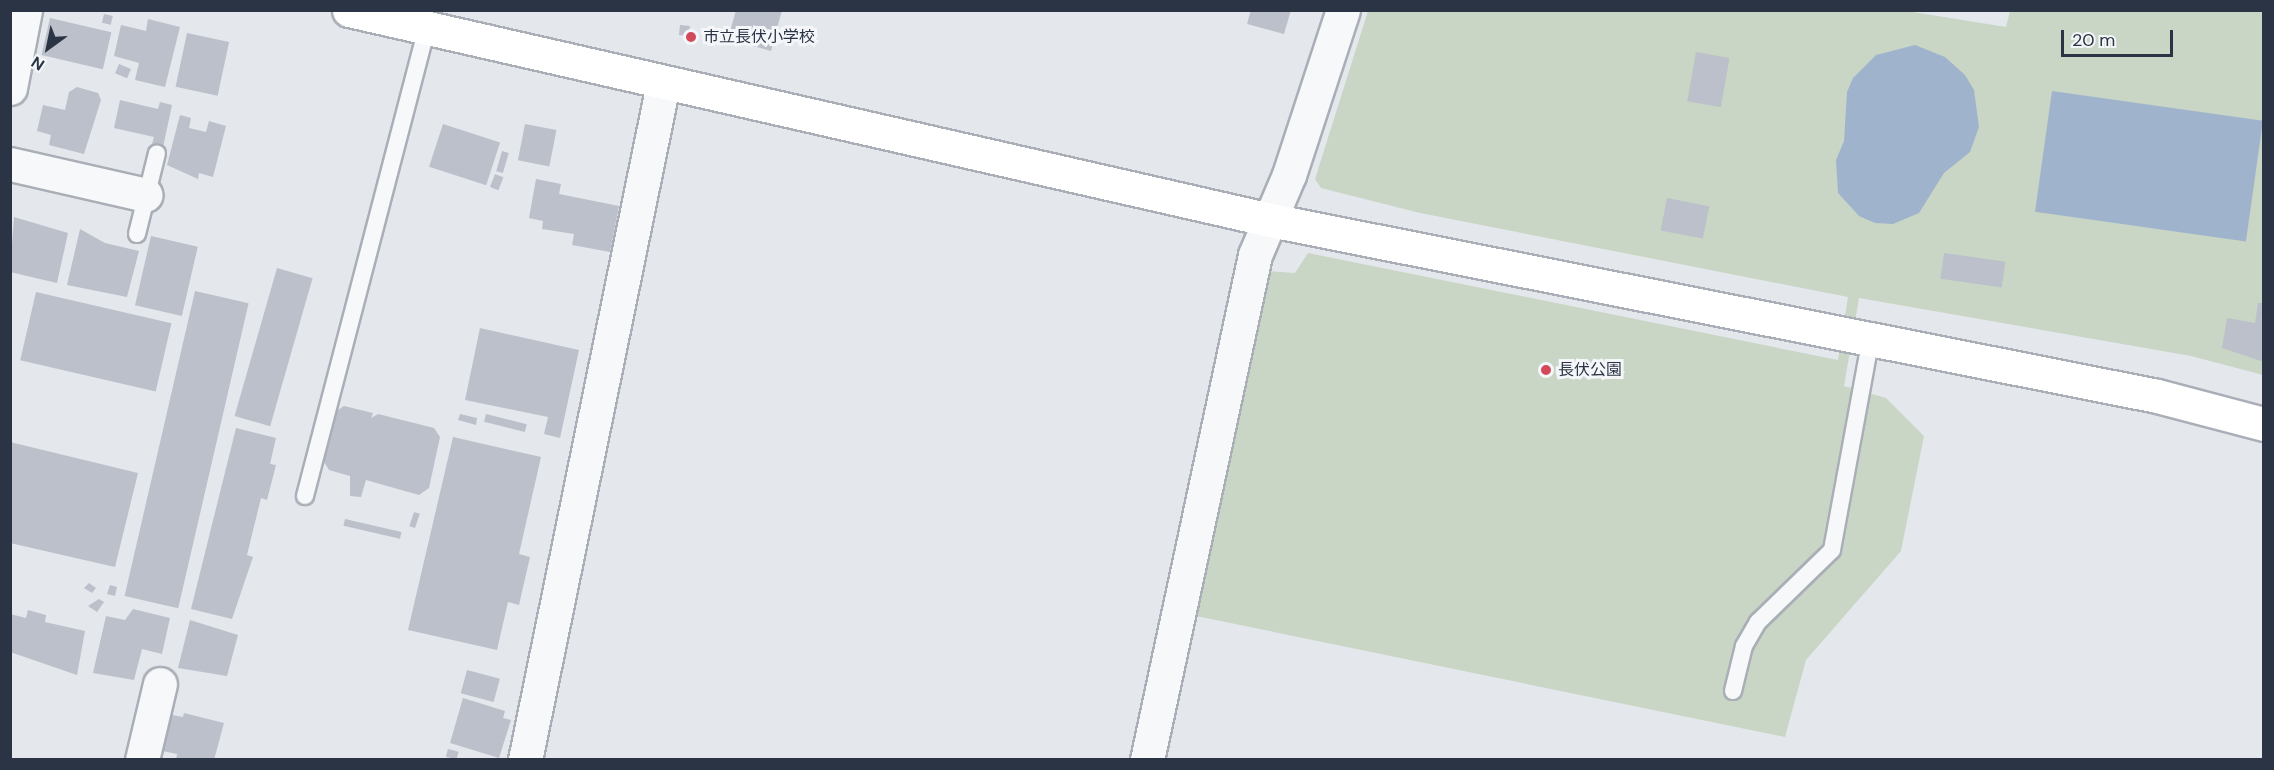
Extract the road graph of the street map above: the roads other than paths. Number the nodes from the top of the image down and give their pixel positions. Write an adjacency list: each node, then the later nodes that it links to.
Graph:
1 (25, 10): 6 (street)
2 (349, 10): 4 (street)
3 (1343, 10): 10 (street)
4 (427, 29): 5 (street); 14 (lane)
5 (663, 84): 10 (street); 18 (street)
6 (10, 88)
7 (157, 153): 9 (lane)
8 (10, 164): 9 (street)
9 (146, 195): 11 (lane)
10 (1269, 220): 12 (street); 19 (street)
11 (137, 234)
12 (1870, 342): 13 (street); 16 (lane)
13 (2264, 424)
14 (305, 496)
15 (160, 684): 17 (street)
16 (1733, 692)
17 (142, 759)
18 (525, 759)
19 (1147, 759)

